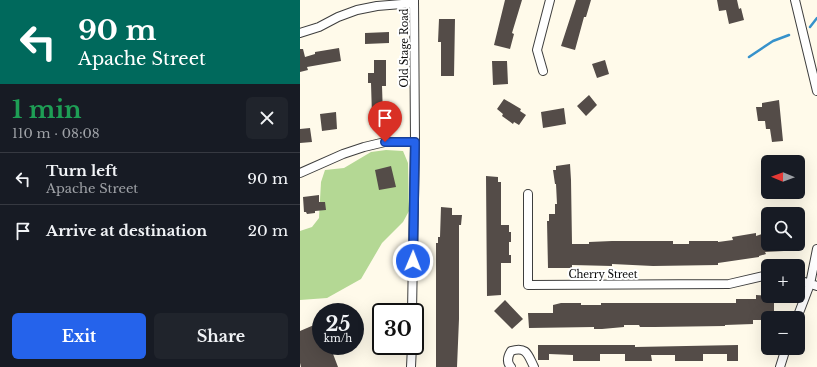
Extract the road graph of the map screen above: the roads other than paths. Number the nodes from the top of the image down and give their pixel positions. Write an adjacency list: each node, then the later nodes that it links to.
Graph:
1 (550, 0): 5 (street)
2 (795, 0): 6 (street)
3 (414, 2): 4 (street); 7 (street, Old Stage Road)
4 (300, 33)
5 (543, 72)
6 (817, 91)
7 (415, 142): 8 (street); 13 (street, Old Stage Road)
8 (300, 173)
9 (528, 194): 11 (street, Cherry Street)
10 (817, 249): 12 (street)
11 (761, 277)
12 (813, 285): 14 (street)
13 (412, 303)
14 (800, 311)
15 (412, 355): 17 (street)
16 (784, 355): 20 (street)
17 (411, 367)
18 (511, 367): 19 (street)
19 (534, 367)
20 (780, 367)

